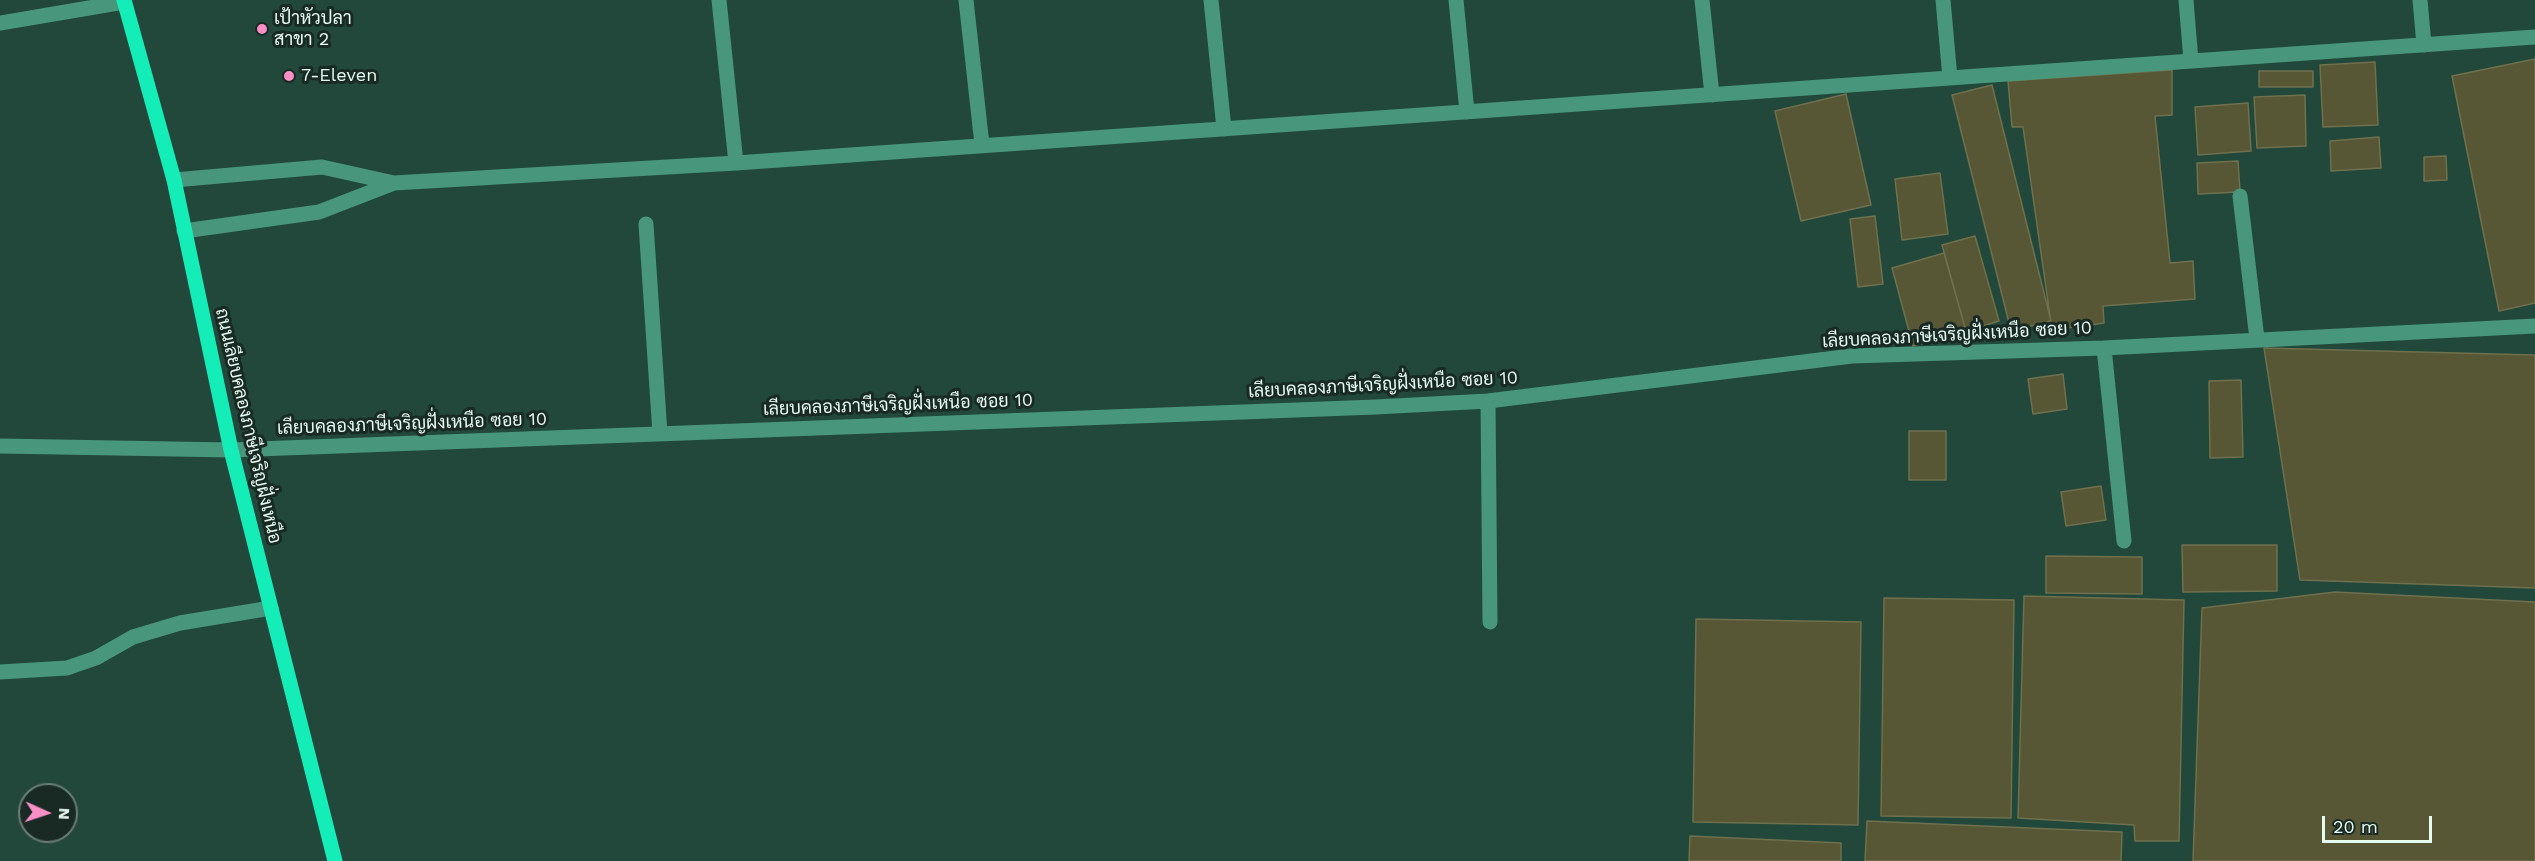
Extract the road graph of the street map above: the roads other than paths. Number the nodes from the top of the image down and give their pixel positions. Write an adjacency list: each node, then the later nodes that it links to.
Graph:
1 (719, 0): 19 (street)
2 (966, 0): 18 (street)
3 (1211, 0): 17 (street)
4 (1456, 0): 16 (street)
5 (1702, 0): 15 (street)
6 (1943, 0): 14 (street)
7 (2186, 0): 13 (street)
8 (2420, 0): 12 (street)
9 (124, 1): 10 (street); 20 (main road, ถนนเลียบคลองภาษีเจริญฝั่งเหนือ)
10 (0, 23)
11 (2535, 37): 12 (street)
12 (2424, 45): 13 (street)
13 (2192, 61): 14 (street)
14 (1950, 78): 15 (street)
15 (1712, 95): 16 (street)
16 (1467, 112): 17 (street)
17 (1224, 129): 18 (street)
18 (982, 145): 19 (street)
19 (736, 163): 21 (street)
20 (174, 180): 21 (street); 24 (main road, ถนนเลียบคลองภาษีเจริญฝั่งเหนือ)
21 (394, 183): 24 (street)
22 (2240, 196): 26 (street)
23 (646, 224): 29 (street)
24 (184, 231): 31 (main road, ถนนเลียบคลองภาษีเจริญฝั่งเหนือ)
25 (2535, 326): 26 (street, เลียบคลองภาษีเจริญฝั่งเหนือ ซอย 10)
26 (2257, 339): 27 (street, เลียบคลองภาษีเจริญฝั่งเหนือ ซอย 10)
27 (2104, 348): 28 (street, เลียบคลองภาษีเจริญฝั่งเหนือ ซอย 10); 32 (street)
28 (1488, 401): 29 (street, เลียบคลองภาษีเจริญฝั่งเหนือ ซอย 10); 34 (street)
29 (660, 434): 31 (street, เลียบคลองภาษีเจริญฝั่งเหนือ ซอย 10)
30 (0, 446): 31 (street, เลียบคลองภาษีเจริญฝั่งเหนือ ซอย 10)
31 (231, 450): 33 (main road, ถนนเลียบคลองภาษีเจริญฝั่งเหนือ)
32 (2124, 541)
33 (271, 608): 35 (street); 36 (main road, ถนนเลียบคลองภาษีเจริญฝั่งเหนือ)
34 (1490, 622)
35 (0, 672)
36 (335, 861)

